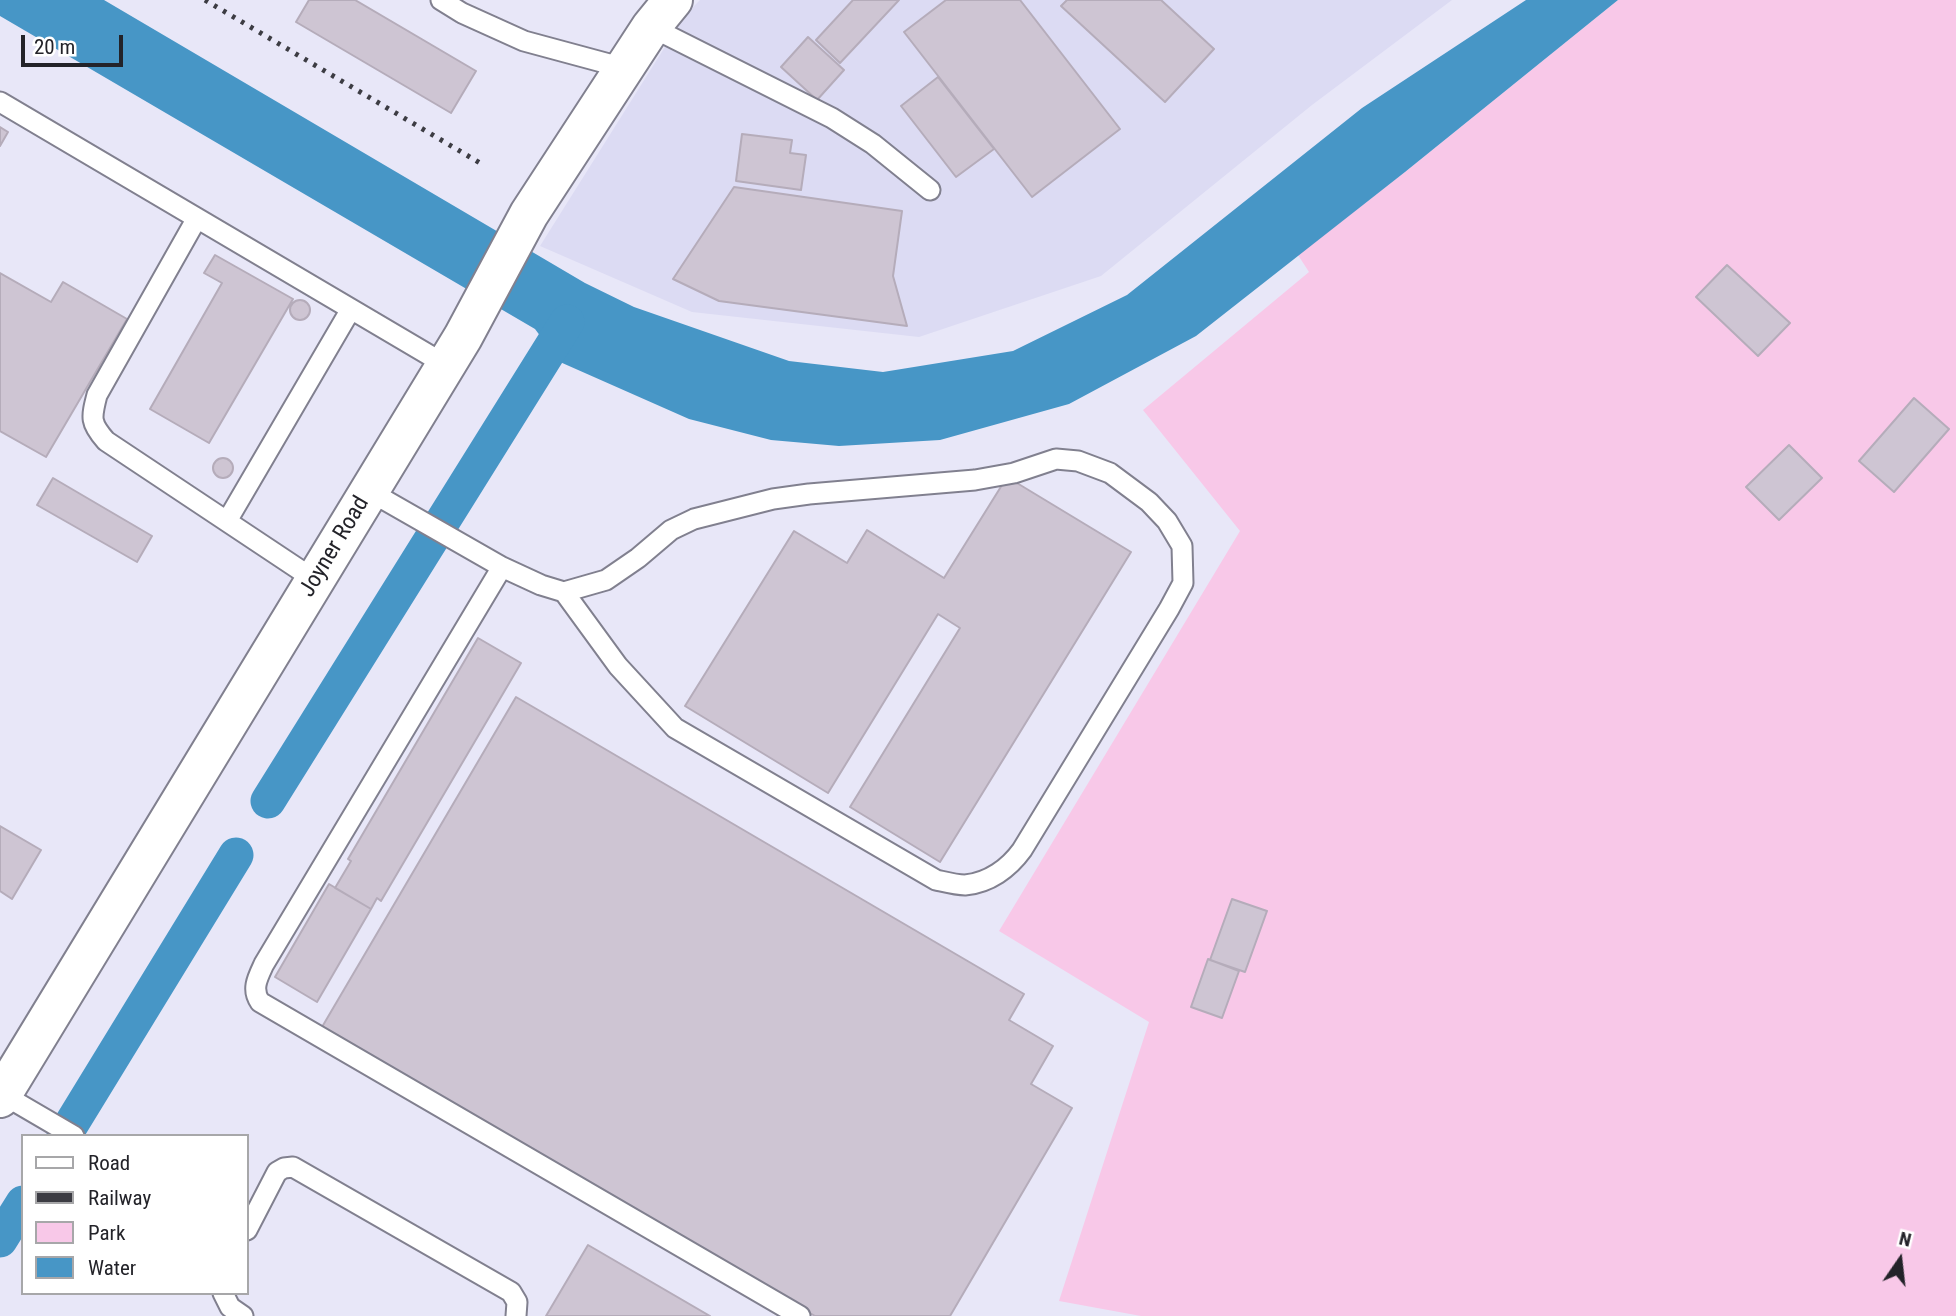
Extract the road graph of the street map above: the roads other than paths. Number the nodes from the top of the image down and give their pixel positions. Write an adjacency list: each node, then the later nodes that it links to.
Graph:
1 (441, 0): 3 (lane)
2 (662, 13): 3 (street, Joyner Road); 5 (lane)
3 (624, 68): 8 (street, Joyner Road)
4 (0, 102): 6 (lane)
5 (930, 190)
6 (197, 218): 7 (lane); 10 (lane)
7 (351, 309): 8 (lane); 10 (lane)
8 (455, 351): 9 (street, Joyner Road)
9 (369, 491): 11 (lane); 12 (street, Joyner Road)
10 (227, 521): 12 (lane)
11 (502, 567): 13 (lane); 20 (lane)
12 (315, 580): 14 (street, Joyner Road)
13 (564, 592): 13 (lane)
14 (1, 1096): 15 (lane)
15 (71, 1134)
16 (248, 1227): 19 (lane)
17 (224, 1295): 18 (lane)
18 (243, 1316)
19 (516, 1316)
20 (800, 1316)

